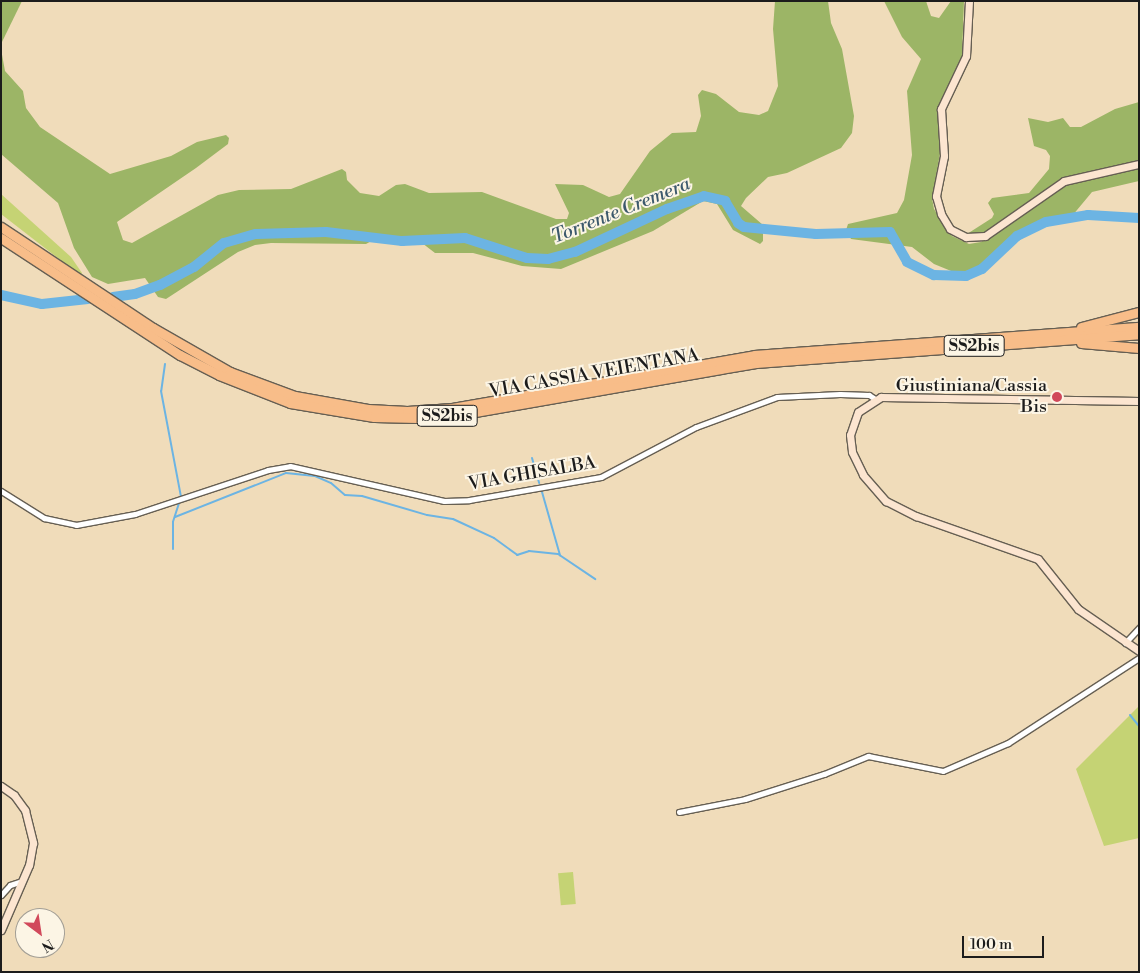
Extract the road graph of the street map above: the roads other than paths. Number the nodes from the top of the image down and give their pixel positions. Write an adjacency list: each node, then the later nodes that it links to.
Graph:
1 (969, 1): 2 (street)
2 (1139, 164)
3 (1, 221): 6 (highway)
4 (1, 227): 6 (highway)
5 (1, 240): 7 (highway, VIA CASSIA VEIENTANA / SS2bis)
6 (36, 249): 7 (highway, VIA CASSIA VEIENTANA / SS2bis)
7 (72, 279): 14 (highway, VIA CASSIA VEIENTANA / SS2bis)
8 (1139, 312): 10 (highway)
9 (1139, 327): 10 (highway, VIA CASSIA VEIENTANA / SS2bis)
10 (1057, 333): 14 (highway, VIA CASSIA VEIENTANA / SS2bis)
11 (1139, 334): 12 (highway, VIA CASSIA VEIENTANA / SS2bis)
12 (1050, 340): 13 (highway); 14 (highway, VIA CASSIA VEIENTANA / SS2bis)
13 (1139, 348)
14 (767, 358)
15 (875, 399): 16 (street); 17 (street, VIA GHISALBA); 19 (street)
16 (1139, 401)
17 (1, 490)
18 (1139, 628): 19 (street)
19 (1125, 643): 20 (street)
20 (1139, 651)
21 (1139, 658): 23 (street)
22 (1, 786): 24 (street)
23 (679, 812)
24 (22, 882): 25 (street); 26 (street)
25 (1, 895)
26 (1, 930)

